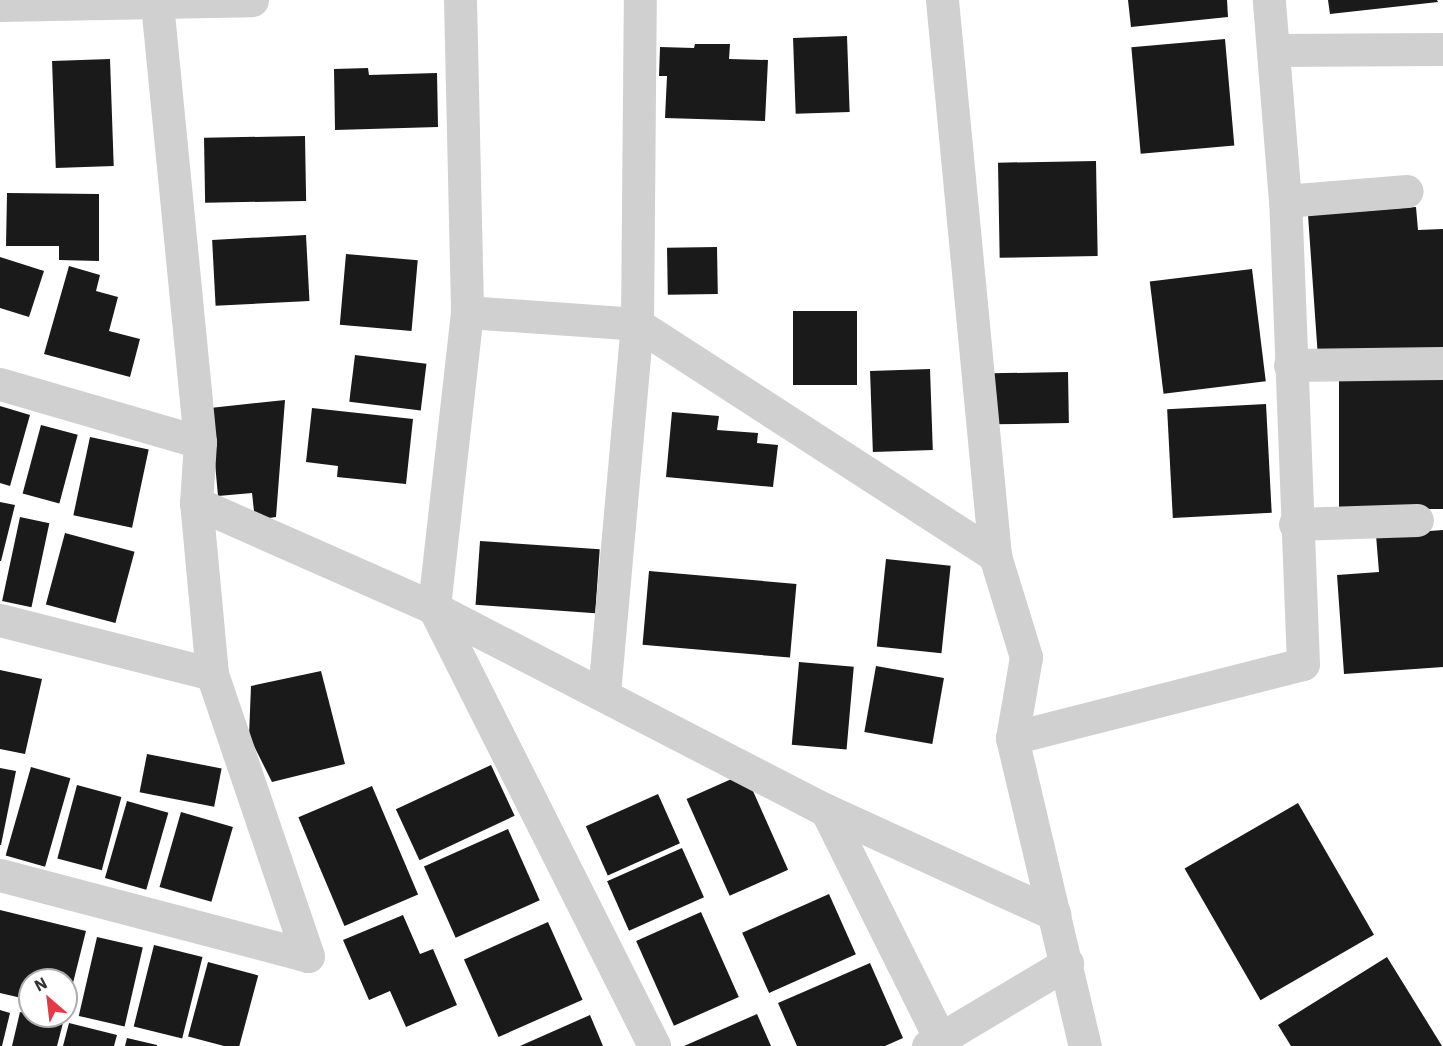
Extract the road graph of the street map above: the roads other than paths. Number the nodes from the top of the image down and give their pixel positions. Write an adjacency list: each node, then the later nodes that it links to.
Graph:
1 (252, 0): 6 (street)
2 (460, 0): 12 (street)
3 (640, 0): 13 (street)
4 (942, 0): 21 (street)
5 (1269, 0): 9 (street)
6 (157, 1): 7 (street); 17 (street)
7 (0, 5)
8 (1443, 49): 9 (street)
9 (1274, 50): 11 (street)
10 (1407, 191): 11 (street)
11 (1285, 201): 15 (street)
12 (467, 312): 13 (street); 22 (street)
13 (637, 324): 21 (street); 25 (street)
14 (1442, 363): 15 (street)
15 (1290, 365): 20 (street)
16 (0, 384): 17 (street)
17 (200, 442): 18 (street)
18 (196, 503): 22 (street); 24 (street)
19 (1417, 520): 20 (street)
20 (1295, 524): 26 (street)
21 (995, 556): 26 (street)
22 (434, 608): 25 (street); 32 (street)
23 (0, 620): 24 (street)
24 (212, 674): 28 (street)
25 (604, 693): 27 (street)
26 (1012, 738): 29 (street)
27 (826, 810): 29 (street); 31 (street)
28 (0, 875)
29 (1054, 914): 30 (street)
30 (1067, 963): 31 (street); 33 (street)
31 (934, 1042)
32 (654, 1046)
33 (1085, 1046)

